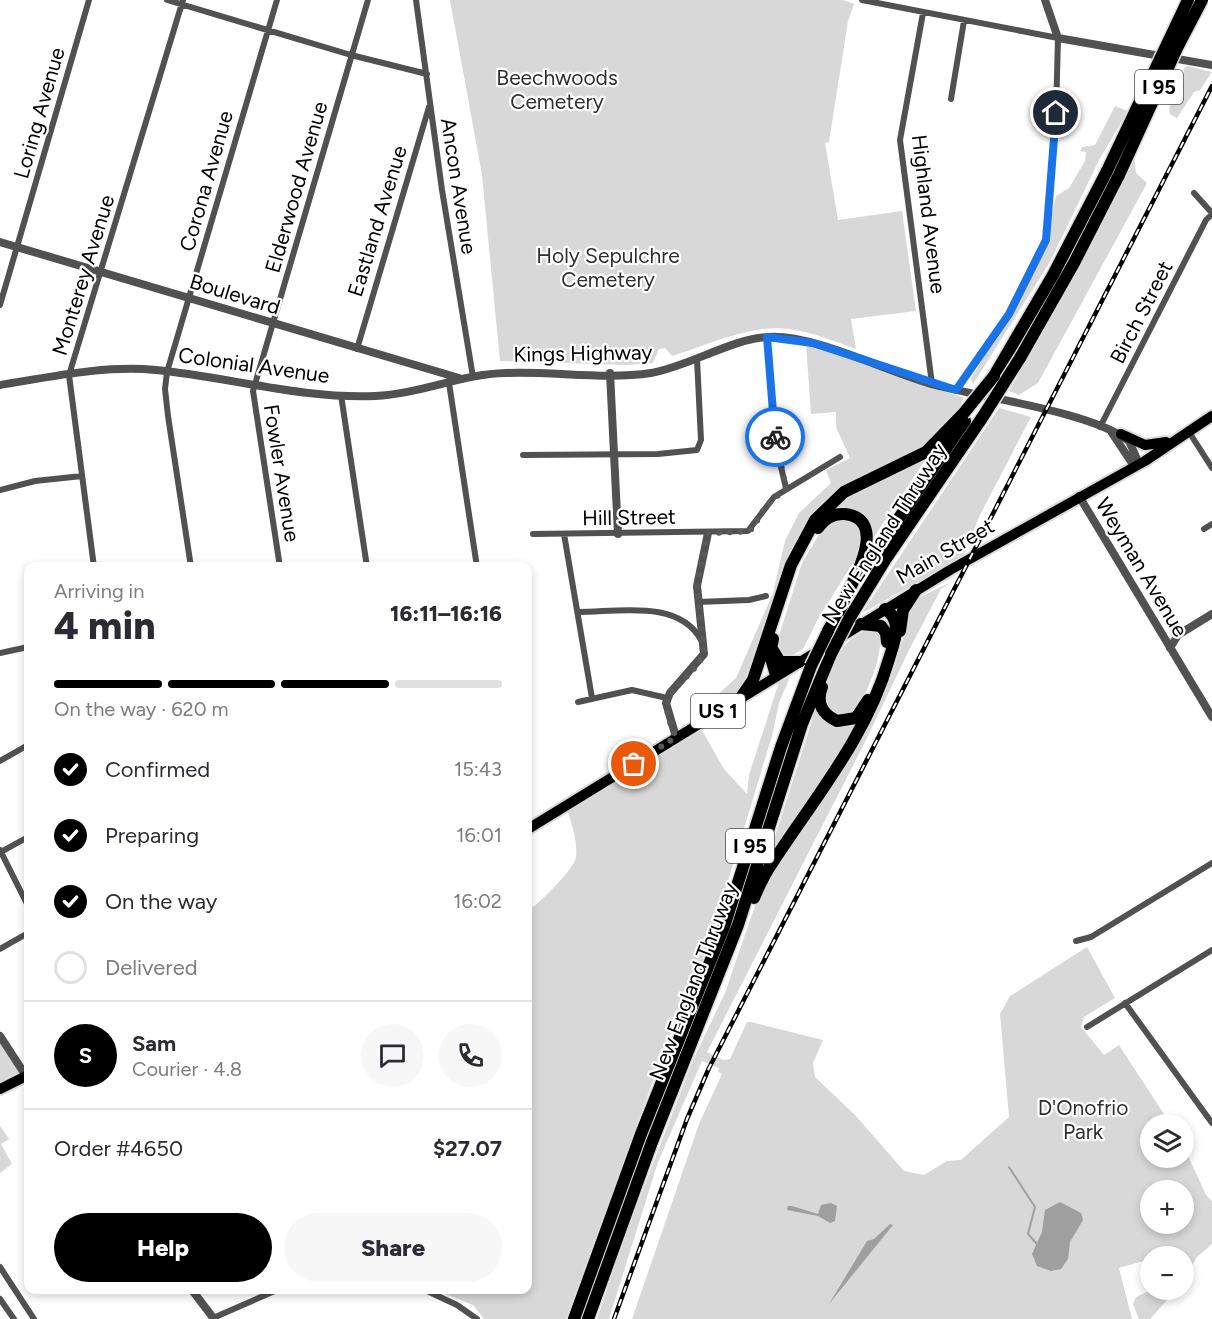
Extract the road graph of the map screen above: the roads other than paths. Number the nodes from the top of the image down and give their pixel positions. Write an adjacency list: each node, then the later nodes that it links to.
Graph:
1 (89, 0): 24 (street, Loring Avenue)
2 (167, 0): 10 (street)
3 (277, 0): 13 (street, Corona Avenue)
4 (368, 0): 15 (street, Elderwood Avenue)
5 (416, 0): 17 (street, Ancon Avenue)
6 (861, 0): 11 (street)
7 (1045, 0): 14 (street)
8 (1188, 0): 20 (highway, New England Thruway / I 95, bridge)
9 (1202, 0): 20 (highway, New England Thruway / I 95, bridge)
10 (183, 2): 13 (street); 25 (street, Monterey Avenue)
11 (923, 13): 12 (street); 40 (street, Highland Avenue)
12 (964, 21): 14 (street); 18 (street)
13 (268, 30): 15 (street); 26 (street, Corona Avenue)
14 (1058, 38): 16 (street); 42 (street)
15 (351, 55): 17 (street); 28 (street, Elderwood Avenue)
16 (1212, 65)
17 (427, 75): 19 (street, Ancon Avenue)
18 (951, 99)
19 (430, 104): 30 (street, Eastland Avenue); 36 (street, Ancon Avenue)
20 (1113, 173): 44 (highway, New England Thruway / I 95, bridge); 77 (highway, New England Thruway / I 95, bridge)
21 (1194, 193): 22 (street)
22 (1212, 213): 46 (street, Birch Street)
23 (0, 242): 24 (street, Boulevard)
24 (17, 247): 25 (street, Boulevard); 27 (street, Loring Avenue)
25 (102, 273): 26 (street, Boulevard); 35 (street, Monterey Avenue)
26 (189, 299): 28 (street, Boulevard); 32 (street, Corona Avenue)
27 (0, 305)
28 (273, 324): 30 (street, Boulevard); 39 (street, Elderwood Avenue)
29 (767, 337): 31 (street, Kings Highway); 40 (street, Kings Highway); 56 (street)
30 (357, 349): 37 (street, Boulevard)
31 (697, 359): 34 (street, Kings Highway); 50 (street)
32 (167, 372): 35 (street, Colonial Avenue); 39 (street, Colonial Avenue); 66 (street, Corona Avenue)
33 (503, 373): 34 (street, Kings Highway); 36 (street, Colonial Avenue)
34 (610, 374): 50 (street)
35 (69, 375): 41 (street, Colonial Avenue); 55 (street, Monterey Avenue)
36 (473, 377): 37 (street, Colonial Avenue)
37 (459, 378): 38 (street, Colonial Avenue)
38 (449, 382): 43 (street, Colonial Avenue); 69 (street)
39 (256, 384): 43 (street, Colonial Avenue); 67 (street, Fowler Avenue)
40 (932, 384): 42 (street, Kings Highway)
41 (0, 385)
42 (956, 390): 46 (street, Kings Highway)
43 (341, 395): 68 (street)
44 (966, 414): 77 (highway, New England Thruway / I 95); 82 (highway)
45 (1212, 416): 47 (main road, Main Street / US 1)
46 (1100, 427): 48 (street, Kings Highway)
47 (1189, 432): 49 (main road, Main Street / US 1); 54 (street)
48 (1116, 434): 49 (main road); 53 (street)
49 (1178, 439): 53 (main road, Main Street / US 1)
50 (613, 455): 51 (street); 64 (street)
51 (523, 456)
52 (840, 457): 56 (street, Hill Street)
53 (1134, 466): 58 (main road, Main Street / US 1)
54 (1212, 468)
55 (82, 476): 57 (street); 65 (street, Monterey Avenue)
56 (786, 488): 61 (street, Hill Street)
57 (0, 490)
58 (1079, 496): 70 (main road, Main Street / US 1); 84 (street, Weyman Avenue)
59 (1212, 524): 60 (street)
60 (1204, 530)
61 (708, 533): 64 (street, Hill Street); 72 (street)
62 (533, 534): 63 (street, Hill Street)
63 (564, 534): 64 (street, Hill Street); 74 (street)
64 (618, 534)
65 (93, 562)
66 (190, 562)
67 (279, 562)
68 (367, 562)
69 (476, 562)
70 (916, 590): 73 (main road, Main Street / US 1); 88 (highway)
71 (766, 596): 72 (street)
72 (698, 602): 75 (street)
73 (885, 609): 79 (main road, Main Street / US 1); 80 (highway); 88 (highway)
74 (579, 612): 78 (street); 91 (street)
75 (699, 612): 78 (street); 81 (street)
76 (1212, 614): 84 (street)
77 (844, 615): 82 (highway); 86 (highway, New England Thruway / I 95, bridge); 87 (highway, New England Thruway / I 95, bridge)
78 (682, 618): 81 (street)
79 (861, 624): 80 (highway); 87 (main road, Main Street / US 1)
80 (887, 642): 86 (highway)
81 (704, 645): 92 (street)
82 (768, 645): 87 (highway); 89 (highway); 90 (highway)
83 (24, 648): 85 (street)
84 (1170, 648): 94 (street, Weyman Avenue)
85 (0, 653)
86 (829, 657): 108 (highway, New England Thruway / I 95)
87 (805, 664): 89 (main road, Main Street / US 1); 110 (highway, New England Thruway / I 95)
88 (886, 672): 108 (highway)
89 (773, 677): 90 (main road, Main Street / US 1)
90 (742, 696): 96 (main road, Main Street / US 1)
91 (592, 698): 92 (street); 93 (street)
92 (667, 698): 96 (street)
93 (578, 702)
94 (1209, 704): 95 (street, Weyman Avenue)
95 (1212, 717)
96 (676, 737): 99 (main road, Main Street / US 1)
97 (24, 747): 98 (street)
98 (0, 761)
99 (532, 826)
100 (24, 839): 101 (street)
101 (1, 851): 103 (street)
102 (1212, 863): 105 (street)
103 (24, 898)
104 (24, 935): 106 (street)
105 (1076, 941)
106 (0, 949)
107 (1212, 950): 109 (street)
108 (714, 990): 110 (highway, New England Thruway / I 95)
109 (1125, 1003): 111 (street); 117 (street)
110 (692, 1028): 113 (highway, New England Thruway / I 95)
111 (1087, 1028)
112 (0, 1036): 114 (street)
113 (676, 1064): 127 (highway, New England Thruway / I 95); 128 (highway, New England Thruway / I 95)
114 (24, 1071)
115 (24, 1079): 116 (main road)
116 (0, 1089)
117 (1212, 1123)
118 (0, 1267): 125 (street)
119 (195, 1294): 123 (street)
120 (268, 1294): 123 (street)
121 (434, 1294): 126 (street)
122 (0, 1299): 124 (street)
123 (214, 1318)
124 (14, 1319)
125 (34, 1319)
126 (477, 1319)
127 (574, 1319)
128 (588, 1319)

